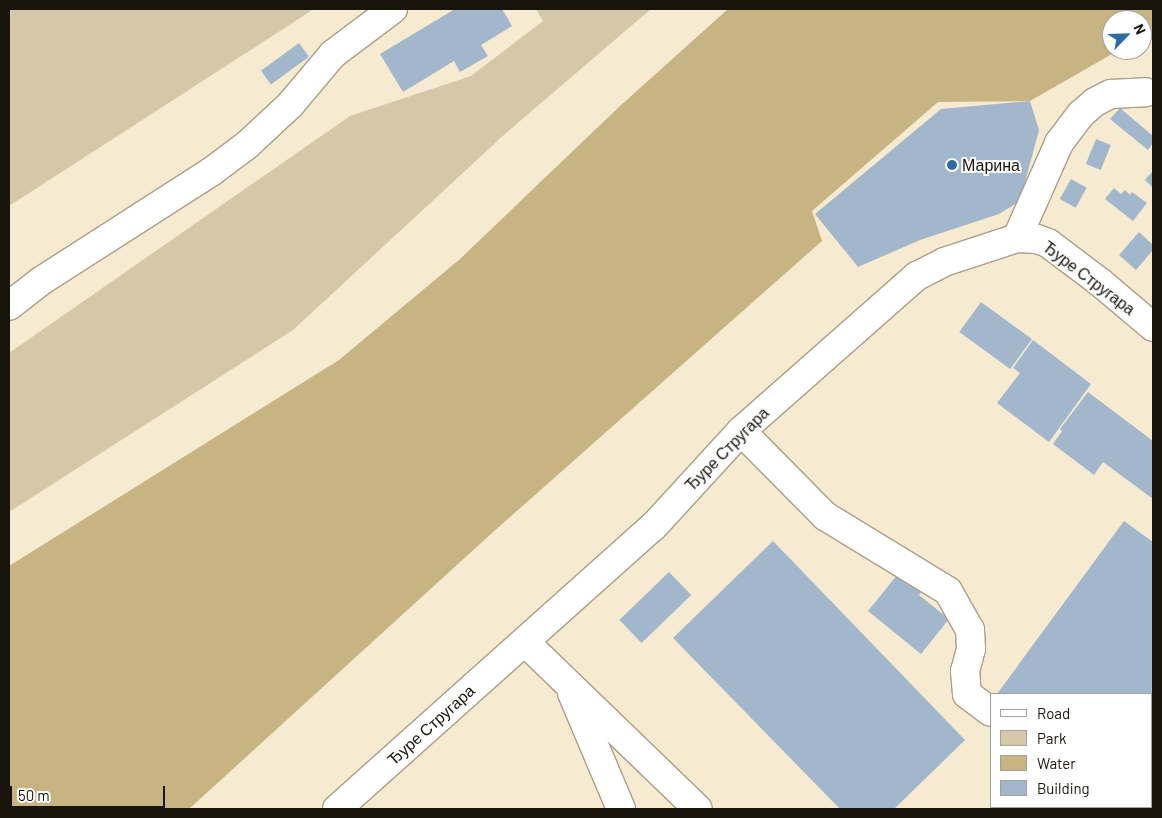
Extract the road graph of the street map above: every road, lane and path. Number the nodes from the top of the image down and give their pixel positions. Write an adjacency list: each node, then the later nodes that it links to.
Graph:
1 (394, 9): 4 (street)
2 (1146, 92): 3 (street)
3 (1017, 238): 5 (street, Ђуре Стругара); 6 (street, Ђуре Стругара)
4 (9, 306)
5 (1153, 327)
6 (741, 431): 7 (street, Ђуре Стругара); 9 (street)
7 (525, 642): 8 (street); 10 (street, Ђуре Стругара)
8 (567, 682): 11 (street); 12 (street)
9 (990, 711)
10 (337, 809)
11 (620, 809)
12 (698, 809)

